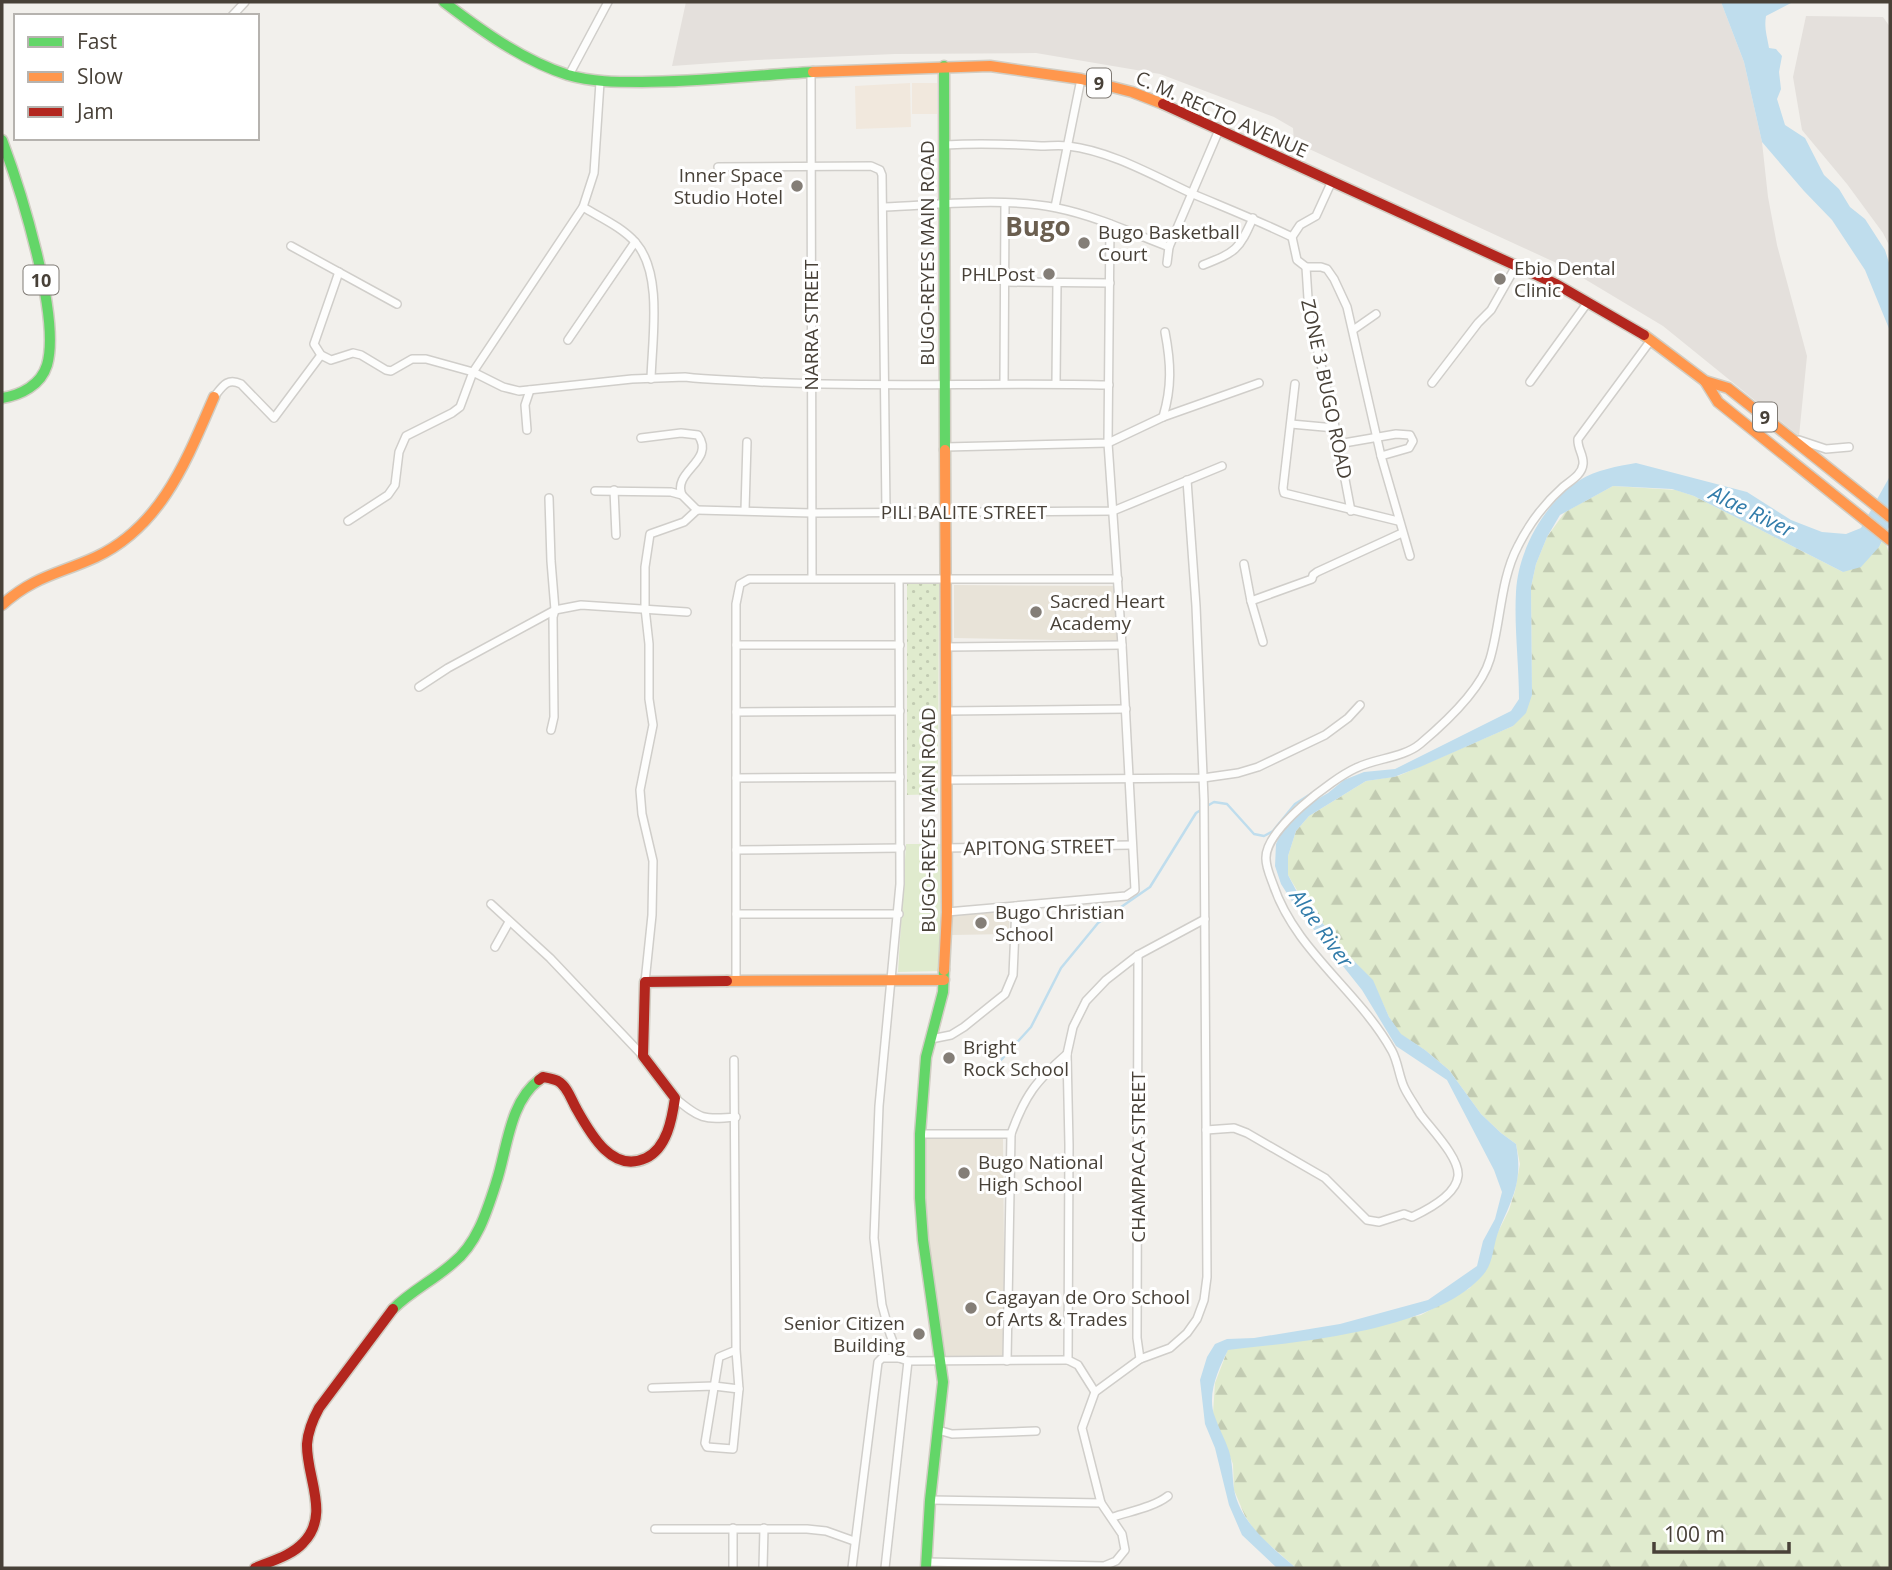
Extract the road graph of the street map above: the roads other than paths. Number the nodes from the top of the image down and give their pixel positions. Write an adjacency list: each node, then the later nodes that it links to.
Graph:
1 (444, 2): 5 (main road, C. M. RECTO AVENUE / 9)
2 (608, 2): 5 (street)
3 (944, 66): 4 (main road, C. M. RECTO AVENUE / 9); 6 (main road, C. M. RECTO AVENUE / 9); 10 (main road, BUGO-REYES MAIN ROAD)
4 (811, 72): 7 (main road, C. M. RECTO AVENUE / 9); 12 (street, NARRA STREET)
5 (569, 75): 7 (main road, C. M. RECTO AVENUE / 9)
6 (1081, 79): 8 (main road, C. M. RECTO AVENUE / 9); 11 (street)
7 (600, 82): 19 (street)
8 (1219, 130): 14 (main road, C. M. RECTO AVENUE / 9); 15 (street)
9 (2, 140): 58 (main road, 10)
10 (945, 145): 11 (street); 17 (main road, BUGO-REYES MAIN ROAD)
11 (1068, 146): 15 (street); 20 (street)
12 (811, 166): 13 (street); 18 (street); 53 (street, NARRA STREET)
13 (718, 167)
14 (1332, 181): 23 (street); 29 (main road, C. M. RECTO AVENUE / 9)
15 (1191, 193): 21 (street); 26 (street)
16 (1005, 203): 17 (street); 20 (street); 32 (street)
17 (945, 205): 18 (street); 51 (main road, BUGO-REYES MAIN ROAD)
18 (884, 206): 54 (street)
19 (583, 207): 24 (street); 43 (street)
20 (1055, 207): 22 (street)
21 (1253, 218): 23 (street); 28 (street)
22 (1111, 224): 26 (street); 34 (street)
23 (1292, 237): 30 (street)
24 (635, 242): 40 (street); 44 (street)
25 (291, 246): 31 (street)
26 (1169, 247): 27 (street)
27 (1167, 263)
28 (1203, 265)
29 (1516, 266): 35 (main road, C. M. RECTO AVENUE / 9); 50 (street)
30 (1306, 267): 38 (street); 61 (street, ZONE 3 BUGO ROAD)
31 (339, 272): 36 (street); 42 (street)
32 (1004, 282): 33 (street); 47 (street)
33 (1057, 283): 34 (street); 48 (street)
34 (1110, 283): 55 (street)
35 (1588, 301): 41 (main road, C. M. RECTO AVENUE / 9); 46 (street)
36 (397, 304)
37 (1376, 314): 38 (street)
38 (1353, 330): 64 (street)
39 (1165, 332): 59 (street)
40 (568, 340)
41 (1651, 340): 45 (main road, C. M. RECTO AVENUE / 9); 142 (street)
42 (321, 355): 43 (street); 57 (street)
43 (472, 372): 56 (street); 86 (street)
44 (651, 379): 53 (street); 56 (street)
45 (1706, 381): 65 (main road, C. M. RECTO AVENUE / 9); 90 (main road, C. M. RECTO AVENUE / 9)
46 (1530, 382)
47 (1004, 383): 48 (street); 51 (street)
48 (1056, 383): 55 (street)
49 (1259, 383): 59 (street)
50 (1432, 383)
51 (944, 384): 54 (street); 69 (main road, BUGO-REYES MAIN ROAD)
52 (1295, 384): 60 (street)
53 (811, 385): 54 (street); 84 (street, NARRA STREET)
54 (883, 385): 81 (street)
55 (1109, 385): 67 (street)
56 (530, 390): 62 (street)
57 (214, 397): 98 (main road)
58 (2, 398)
59 (1163, 417): 67 (street)
60 (1291, 424): 61 (street); 80 (street)
61 (1335, 428): 68 (street, ZONE 3 BUGO ROAD)
62 (527, 430)
63 (641, 438): 76 (street)
64 (1376, 438): 68 (street); 71 (street); 71 (street)
65 (1792, 439): 70 (street); 85 (main road, C. M. RECTO AVENUE / 9)
66 (747, 442): 79 (street)
67 (1108, 443): 69 (street); 82 (street)
68 (1338, 444): 80 (street, ZONE 3 BUGO ROAD)
69 (945, 447): 83 (main road, BUGO-REYES MAIN ROAD)
70 (1849, 447)
71 (1381, 456): 87 (street)
72 (1222, 466): 73 (street, PILI BALITE STREET)
73 (1186, 480): 82 (street, PILI BALITE STREET); 116 (street)
74 (614, 490): 75 (street); 76 (street); 89 (street)
75 (595, 491)
76 (682, 495): 78 (street)
77 (550, 498): 100 (street)
78 (697, 510): 79 (street, PILI BALITE STREET); 99 (street)
79 (745, 510): 84 (street, PILI BALITE STREET)
80 (1351, 510): 87 (street)
81 (886, 511): 83 (street, PILI BALITE STREET); 84 (street, PILI BALITE STREET)
82 (1113, 511): 83 (street, PILI BALITE STREET); 94 (street)
83 (945, 512): 96 (main road, BUGO-REYES MAIN ROAD)
84 (812, 513): 93 (street, NARRA STREET)
85 (1890, 517)
86 (348, 521)
87 (1398, 521): 88 (street)
88 (1402, 533): 91 (street); 97 (street)
89 (616, 535)
90 (1890, 540)
91 (1410, 556)
92 (1244, 564): 97 (street)
93 (812, 578): 95 (street); 103 (street)
94 (1118, 579): 96 (street); 105 (street)
95 (899, 580): 96 (street); 104 (street)
96 (947, 580): 106 (main road, BUGO-REYES MAIN ROAD)
97 (1251, 601): 102 (street)
98 (2, 605)
99 (645, 608): 100 (street); 101 (street); 134 (street)
100 (555, 610): 107 (street); 113 (street)
101 (687, 612)
102 (1263, 642)
103 (736, 645): 104 (street); 112 (street)
104 (900, 645): 110 (street)
105 (1122, 645): 106 (street); 109 (street)
106 (946, 647): 111 (main road, BUGO-REYES MAIN ROAD)
107 (419, 687)
108 (1360, 705): 116 (street)
109 (1126, 709): 111 (street); 117 (street)
110 (900, 711): 112 (street); 114 (street)
111 (946, 711): 118 (main road, BUGO-REYES MAIN ROAD)
112 (736, 712): 115 (street)
113 (551, 730)
114 (900, 777): 115 (street); 120 (street)
115 (736, 778): 122 (street)
116 (1203, 778): 117 (street); 128 (street)
117 (1128, 779): 118 (street); 119 (street)
118 (946, 780): 121 (main road, BUGO-REYES MAIN ROAD)
119 (1132, 845): 121 (street, APITONG STREET); 124 (street)
120 (901, 848): 122 (street); 127 (street)
121 (946, 848): 125 (main road, BUGO-REYES MAIN ROAD)
122 (736, 850): 126 (street)
123 (491, 905): 129 (street)
124 (1016, 906): 125 (street); 136 (street)
125 (947, 912): 133 (main road, BUGO-REYES MAIN ROAD)
126 (736, 914): 127 (street); 135 (street)
127 (899, 914): 132 (street)
128 (1205, 919): 131 (street); 142 (street)
129 (509, 922): 130 (street); 138 (street)
130 (495, 947)
131 (1138, 955): 137 (street); 147 (street, CHAMPACA STREET)
132 (892, 981): 133 (main road); 135 (main road); 146 (street)
133 (944, 981): 136 (main road, BUGO-REYES MAIN ROAD)
134 (645, 982): 135 (main road); 138 (main road)
135 (736, 982)
136 (931, 1039): 143 (main road, BUGO-REYES MAIN ROAD)
137 (1067, 1054): 144 (street); 148 (street)
138 (643, 1056): 140 (main road)
139 (734, 1060): 141 (street)
140 (675, 1098): 141 (street); 167 (main road)
141 (736, 1117): 145 (street)
142 (1206, 1130): 147 (street)
143 (920, 1134): 144 (street); 150 (main road, BUGO-REYES MAIN ROAD)
144 (1011, 1134): 151 (street)
145 (736, 1350): 152 (street); 154 (street)
146 (899, 1358): 149 (street); 165 (street)
147 (1140, 1359): 155 (street)
148 (1068, 1360): 151 (street); 155 (street)
149 (908, 1361): 150 (street); 171 (street)
150 (941, 1361): 151 (street); 156 (main road, BUGO-REYES MAIN ROAD)
151 (1007, 1361)
152 (714, 1387): 153 (street); 154 (street); 154 (street)
153 (652, 1388)
154 (739, 1389)
155 (1095, 1392): 160 (street)
156 (938, 1430): 157 (street); 159 (main road, BUGO-REYES MAIN ROAD)
157 (1035, 1431)
158 (1168, 1496): 161 (street)
159 (930, 1500): 160 (street); 166 (main road, BUGO-REYES MAIN ROAD)
160 (1101, 1503): 161 (street)
161 (1113, 1517): 166 (street)
162 (733, 1528): 163 (street); 164 (street); 168 (street)
163 (764, 1528): 165 (street); 169 (street)
164 (655, 1529)
165 (854, 1541): 170 (street)
166 (926, 1565)
167 (255, 1568)
168 (733, 1568)
169 (763, 1568)
170 (852, 1568)
171 (885, 1568)

